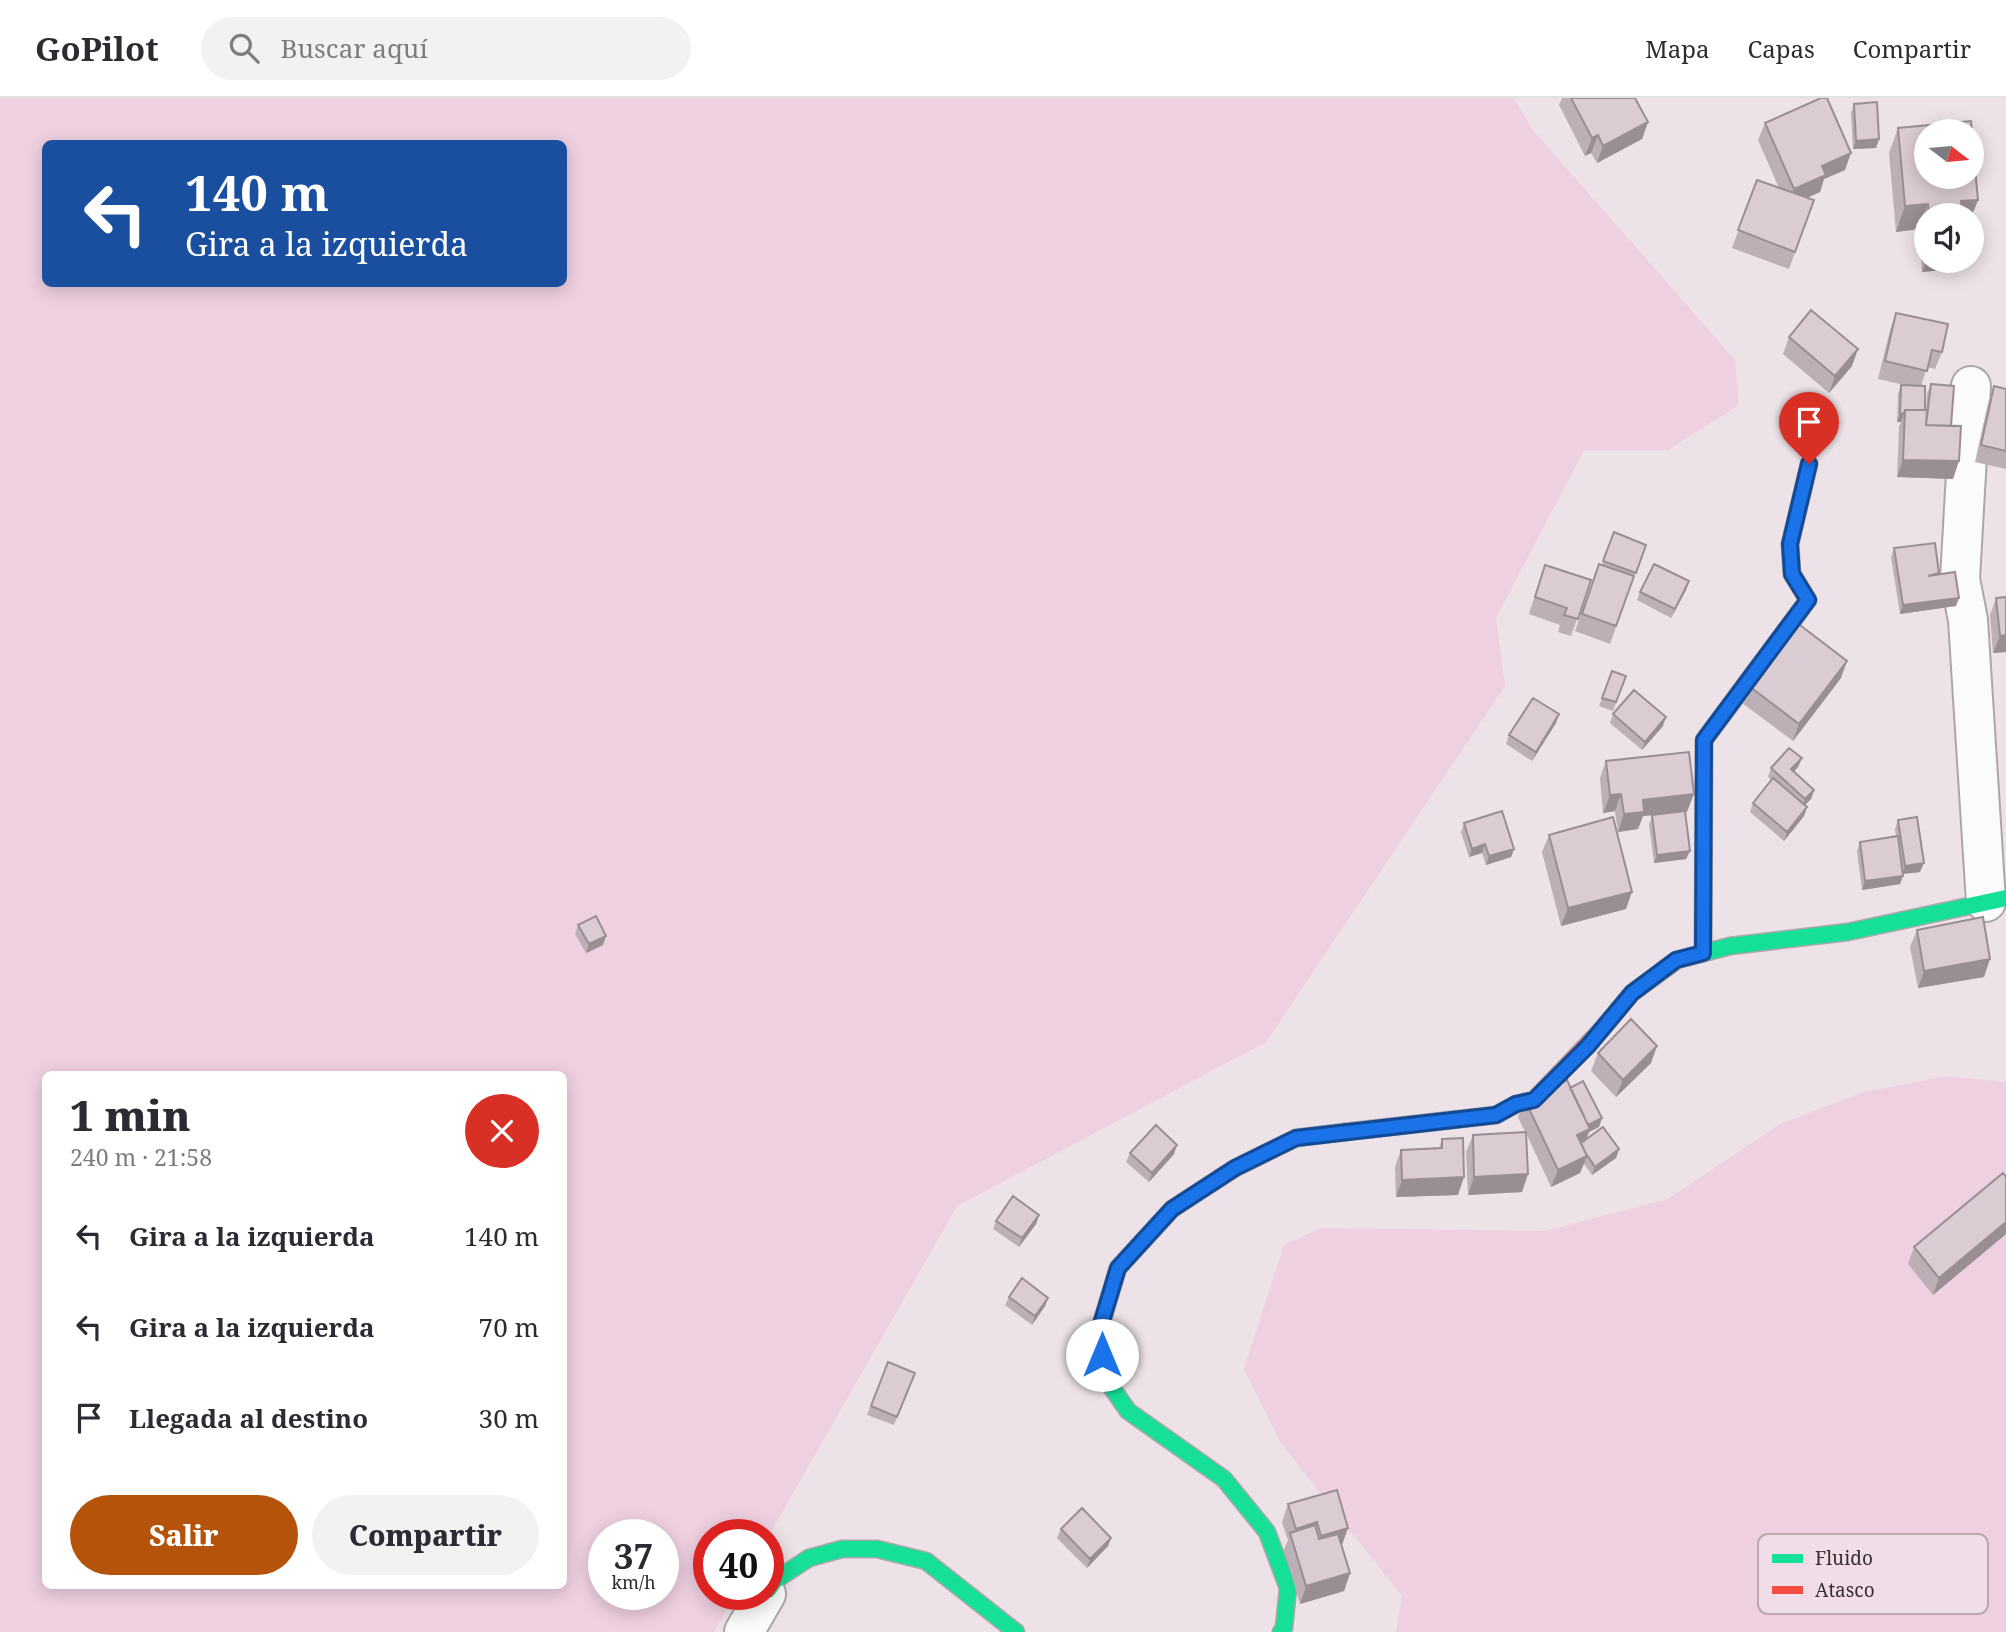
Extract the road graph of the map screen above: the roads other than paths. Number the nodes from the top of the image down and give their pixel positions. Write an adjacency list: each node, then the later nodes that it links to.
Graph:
1 (1971, 386): 3 (street)
2 (1809, 464): 4 (street)
3 (1996, 900): 4 (street)
4 (1703, 953): 9 (street)
5 (784, 1577): 8 (street)
6 (756, 1610): 7 (street)
7 (744, 1632)
8 (1016, 1632)
9 (1281, 1632)

